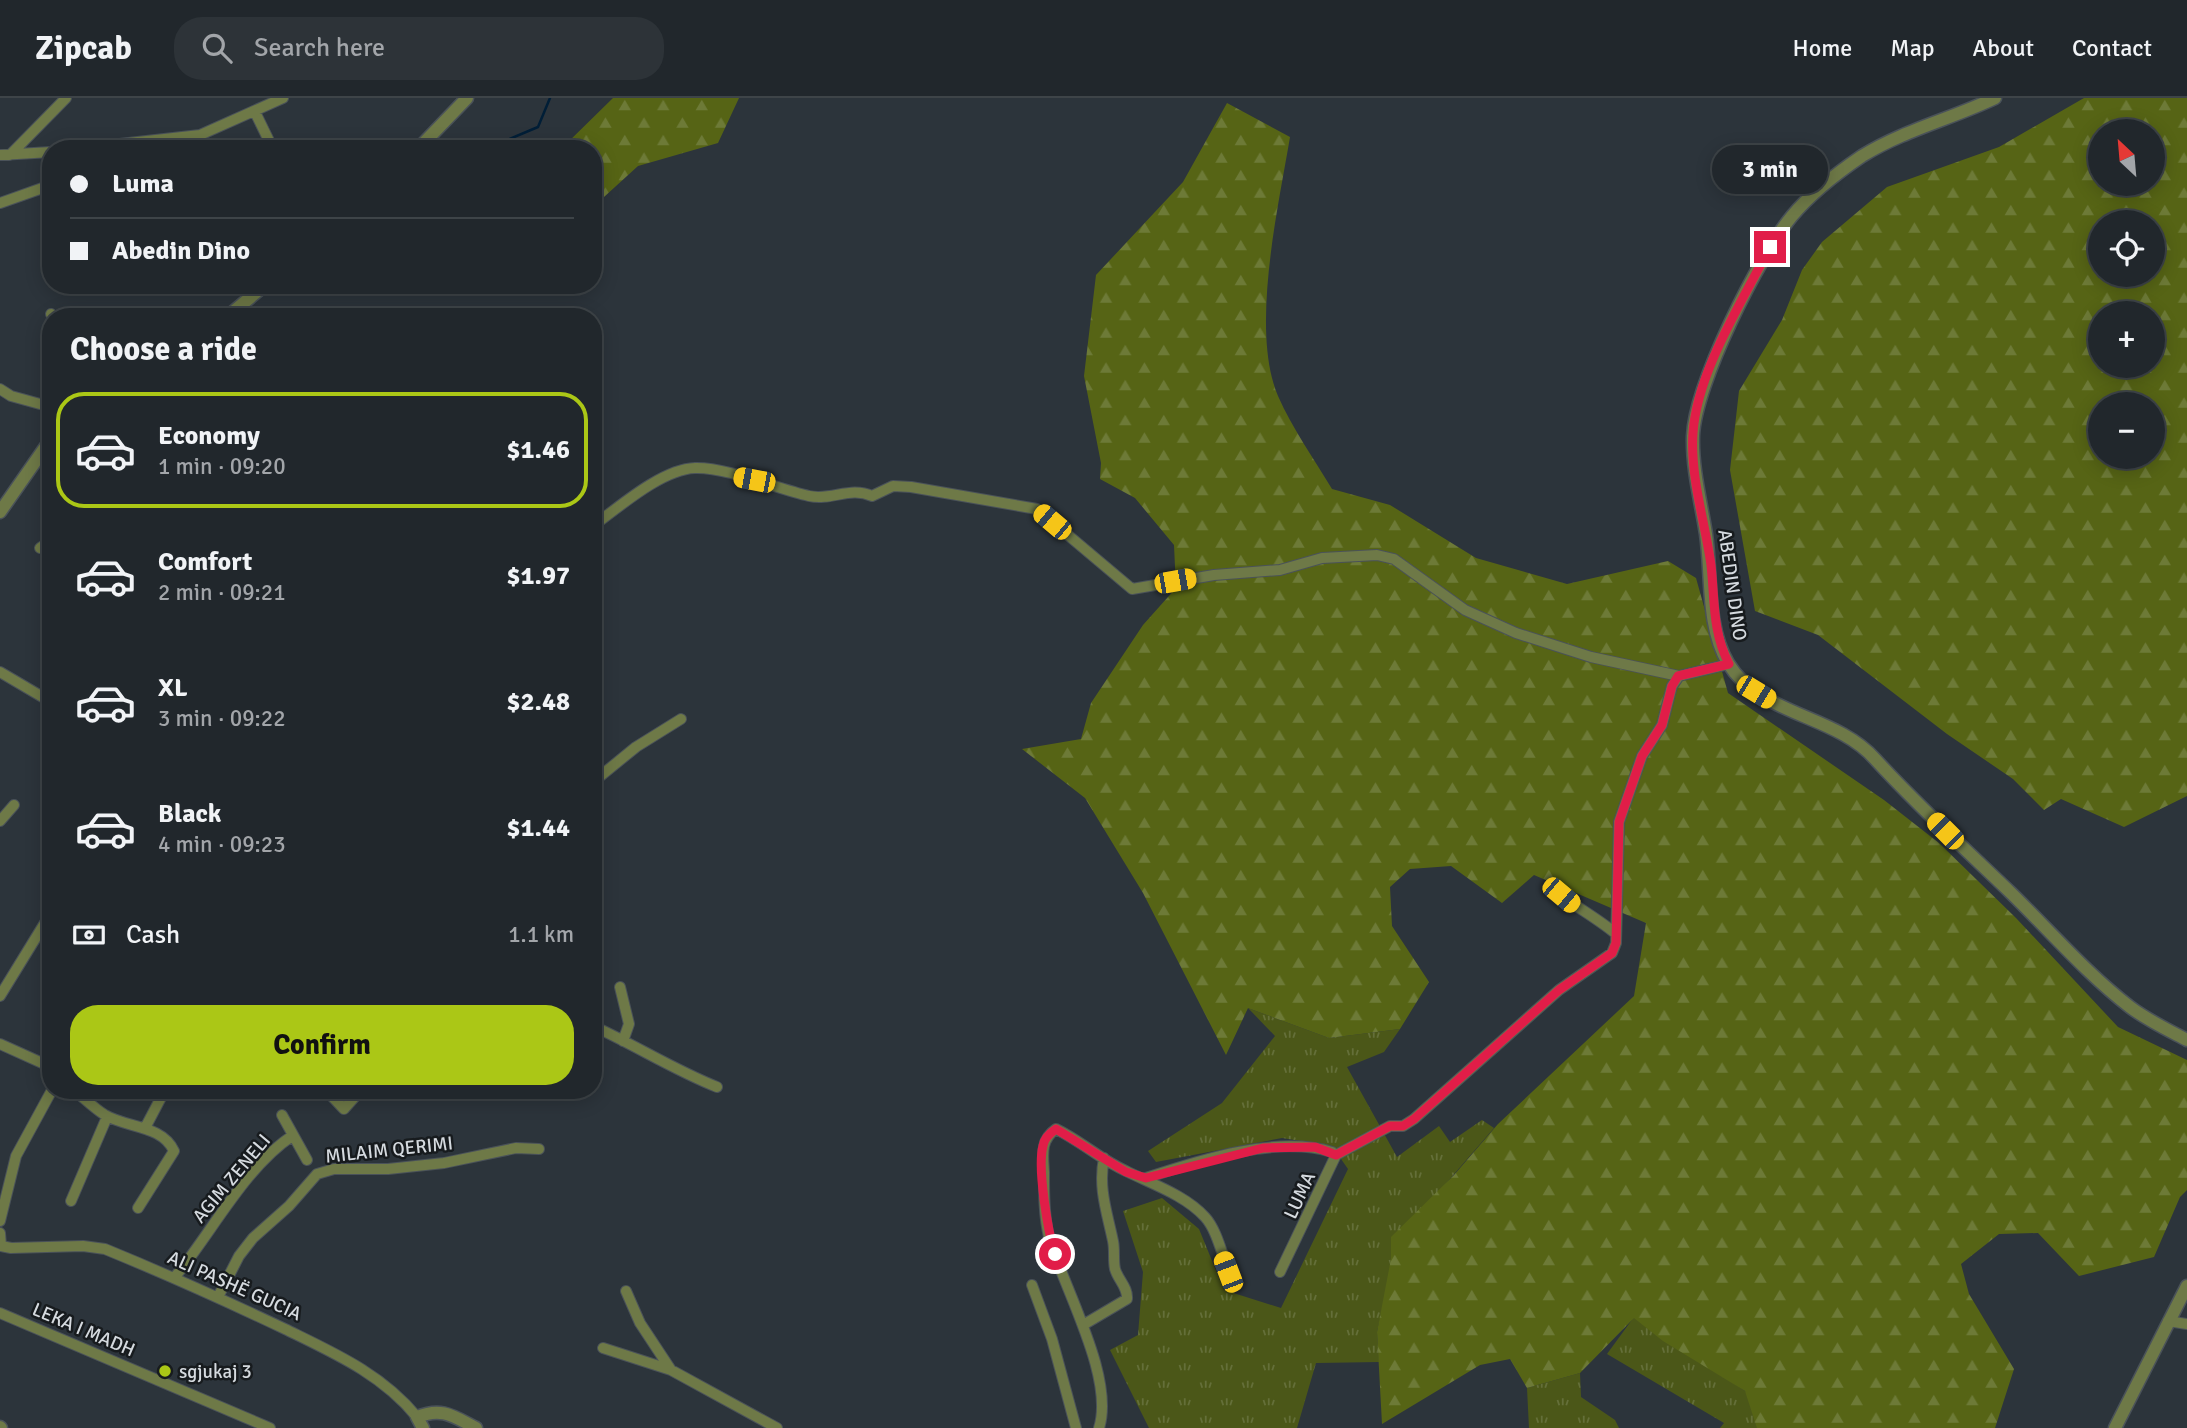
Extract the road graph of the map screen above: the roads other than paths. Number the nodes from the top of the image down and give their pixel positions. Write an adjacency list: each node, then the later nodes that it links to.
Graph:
1 (66, 98): 10 (street)
2 (283, 98): 5 (street)
3 (467, 98): 8 (street)
4 (1995, 98): 20 (street, ABEDIN DINO)
5 (255, 112): 6 (street); 7 (street)
6 (155, 140)
7 (269, 140)
8 (427, 140)
9 (42, 153): 10 (street)
10 (5, 155)
11 (42, 188): 12 (street)
12 (0, 203)
13 (255, 294): 14 (street)
14 (238, 308)
15 (0, 390): 16 (street)
16 (42, 405)
17 (42, 457): 18 (street)
18 (0, 512)
19 (602, 519): 22 (street)
20 (1729, 664): 22 (street); 34 (street, ABEDIN DINO)
21 (0, 672): 23 (street)
22 (1678, 676): 30 (street)
23 (42, 697)
24 (681, 719): 25 (street)
25 (602, 775)
26 (14, 805): 27 (street)
27 (0, 821)
28 (1552, 893): 30 (street)
29 (42, 928): 32 (street)
30 (1616, 934): 49 (street)
31 (620, 987): 35 (street)
32 (0, 996)
33 (602, 1031): 35 (street)
34 (2187, 1040)
35 (623, 1041): 38 (street)
36 (0, 1044): 37 (street)
37 (42, 1064)
38 (717, 1087)
39 (47, 1099): 55 (street)
40 (85, 1099): 45 (street)
41 (160, 1099): 46 (street)
42 (335, 1099): 43 (street)
43 (353, 1099)
44 (282, 1115): 47 (street, AGIM ZENELI)
45 (107, 1116): 46 (street); 53 (street)
46 (145, 1128): 54 (street)
47 (292, 1136): 51 (street, AGIM ZENELI); 60 (street, AGIM ZENELI)
48 (539, 1149): 64 (street, MILAIM QERIMI)
49 (1336, 1155): 52 (street, LUMA); 59 (street, LUMA)
50 (1104, 1158): 52 (street); 68 (street); 68 (street)
51 (307, 1160)
52 (1146, 1178): 58 (street)
53 (71, 1201)
54 (138, 1208)
55 (0, 1221)
56 (0, 1233): 57 (street)
57 (1, 1246): 60 (street, ALI PASHË GUCIA)
58 (1228, 1272)
59 (1280, 1272)
60 (174, 1278): 64 (street, ALI PASHË GUCIA)
61 (1032, 1285): 75 (street)
62 (2187, 1286): 66 (street)
63 (626, 1291): 70 (street)
64 (218, 1297): 71 (street, ALI PASHË GUCIA)
65 (0, 1313): 72 (street, LEKA I MADH)
66 (2168, 1321): 67 (street); 77 (street)
67 (2187, 1324)
68 (1083, 1325): 76 (street)
69 (603, 1348): 70 (street)
70 (671, 1370): 74 (street)
71 (420, 1423): 73 (street)
72 (270, 1428)
73 (476, 1428)
74 (777, 1428)
75 (1076, 1428)
76 (1099, 1428)
77 (2115, 1428)

